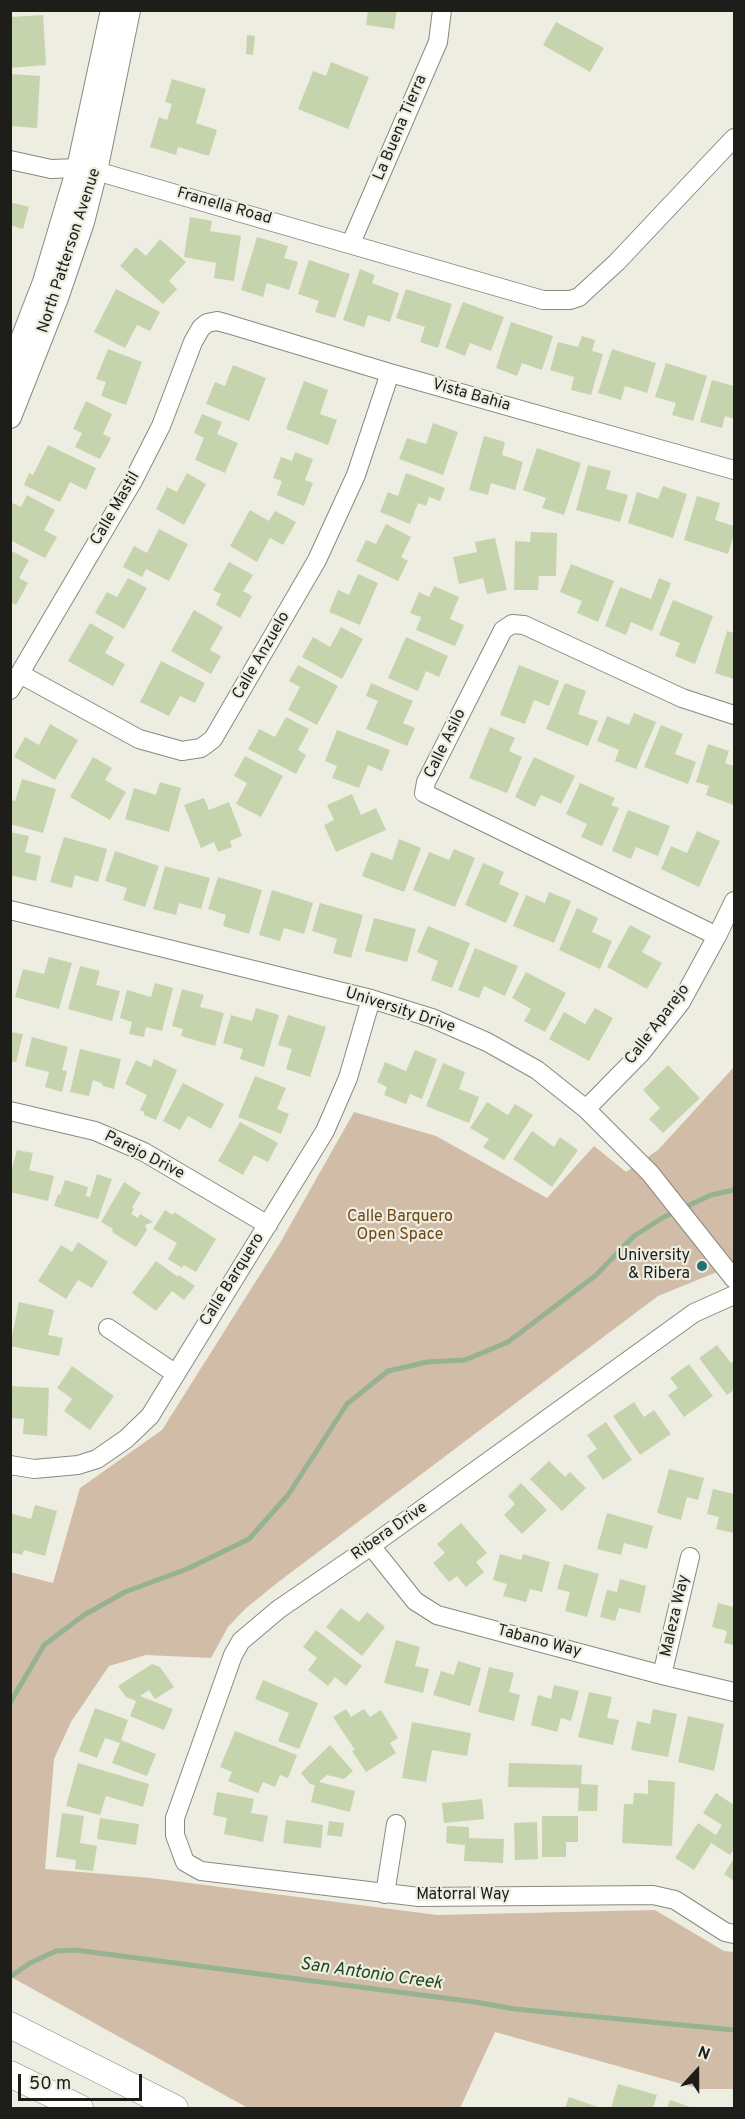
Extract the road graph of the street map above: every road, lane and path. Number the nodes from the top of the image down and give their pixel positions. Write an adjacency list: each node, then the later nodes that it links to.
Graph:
1 (112, 10): 6 (main road, North Patterson Avenue)
2 (129, 10): 6 (main road, North Patterson Avenue)
3 (442, 10): 7 (street, La Buena Tierra)
4 (735, 138): 7 (street)
5 (10, 160): 6 (street, Franella Road)
6 (87, 169): 7 (street, Franella Road); 9 (main road, North Patterson Avenue); 11 (main road, North Patterson Avenue)
7 (351, 243)
8 (207, 323): 10 (street, Vista Bahia); 13 (street, Calle Mastil)
9 (10, 370)
10 (390, 373): 12 (street, Vista Bahia); 13 (street, Calle Anzuelo)
11 (10, 417)
12 (735, 470)
13 (15, 682)
14 (735, 715): 17 (street, Calle Asilo)
15 (735, 901): 17 (street, Calle Aparejo)
16 (10, 910): 18 (street, University Drive)
17 (717, 936): 19 (street, Calle Aparejo)
18 (371, 999): 19 (street, University Drive); 21 (street, Calle Barquero)
19 (586, 1109): 22 (street, University Drive)
20 (10, 1111): 21 (street, Parejo Drive)
21 (268, 1225): 25 (street, Calle Barquero)
22 (735, 1279)
23 (735, 1295): 27 (street, Ribera Drive)
24 (108, 1328): 25 (street)
25 (176, 1374): 26 (street, Calle Barquero)
26 (10, 1465)
27 (371, 1546): 29 (street, Tabano Way); 32 (street, Ribera Drive)
28 (690, 1557): 29 (street, Maleza Way)
29 (662, 1675): 30 (street, Tabano Way)
30 (735, 1692)
31 (396, 1824): 33 (street)
32 (185, 1862): 33 (street, Matorral Way)
33 (385, 1894): 34 (street, Matorral Way)
34 (735, 1934)
35 (10, 2025): 38 (highway)
36 (10, 2074): 37 (highway)
37 (80, 2109)
38 (174, 2109)

